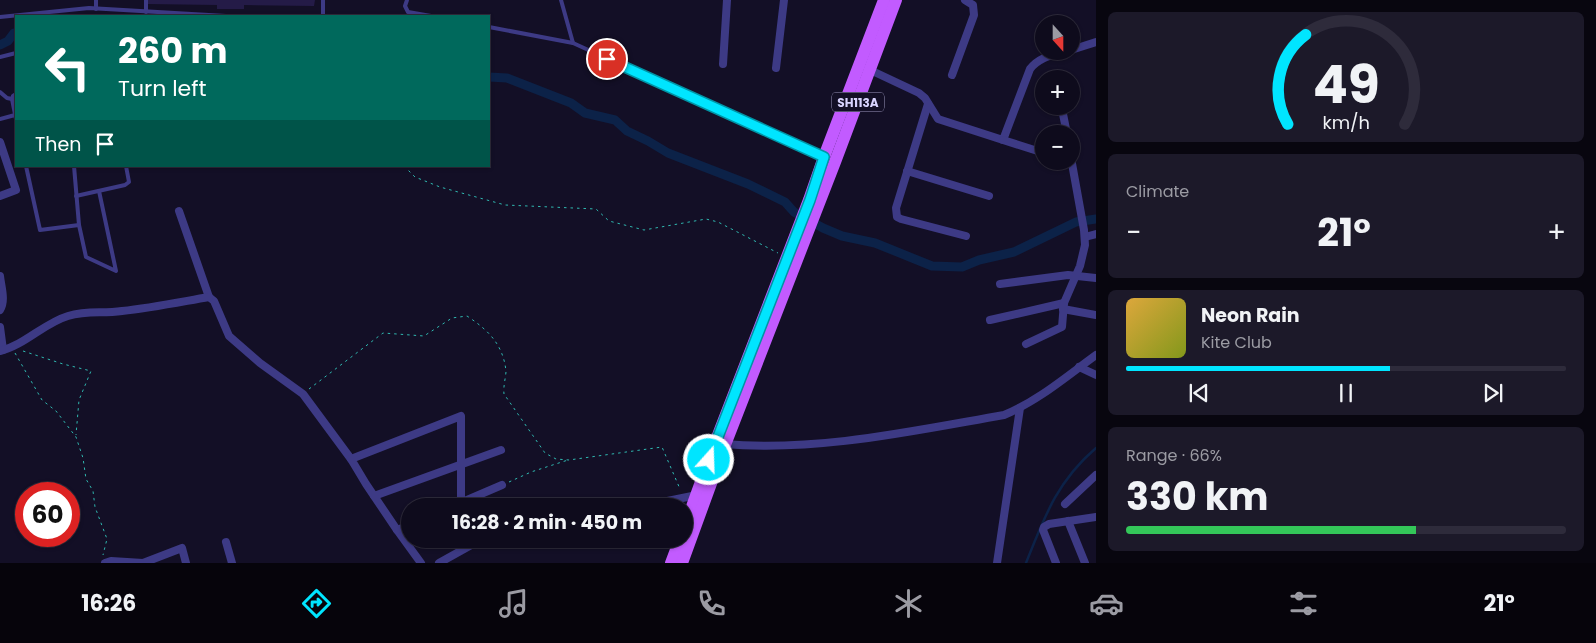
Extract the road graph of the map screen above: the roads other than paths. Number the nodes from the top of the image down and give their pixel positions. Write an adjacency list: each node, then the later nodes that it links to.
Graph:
1 (96, 0): 12 (lane)
2 (146, 0): 13 (lane)
3 (323, 0): 16 (lane)
4 (407, 0): 17 (lane)
5 (561, 0): 21 (lane)
6 (727, 0): 26 (street)
7 (784, 0): 27 (street)
8 (884, 0): 28 (main road, SH113A)
9 (896, 0): 28 (main road, SH113A)
10 (964, 0): 29 (street)
11 (78, 9): 12 (lane); 14 (lane); 18 (lane)
12 (96, 9): 13 (lane)
13 (146, 12): 15 (lane)
14 (78, 15)
15 (206, 15)
16 (323, 15)
17 (425, 15)
18 (0, 16)
19 (490, 27): 21 (lane)
20 (1096, 42): 22 (street)
21 (572, 43): 40 (lane)
22 (1080, 47)
23 (15, 53): 24 (lane)
24 (0, 57)
25 (1040, 60): 37 (street)
26 (723, 64)
27 (776, 68)
28 (865, 68): 33 (street); 40 (main road, SH113A)
29 (952, 75)
30 (0, 92): 32 (lane)
31 (15, 95): 32 (lane)
32 (12, 99): 34 (lane)
33 (928, 104): 37 (street); 45 (street)
34 (15, 112)
35 (15, 117): 36 (lane)
36 (0, 119)
37 (1003, 140): 39 (street)
38 (0, 142): 47 (street)
39 (1035, 150)
40 (830, 160): 55 (main road, SH113A)
41 (26, 167): 51 (lane)
42 (74, 167): 48 (lane)
43 (126, 167): 46 (lane)
44 (1073, 170): 52 (street)
45 (907, 171): 49 (street); 54 (street)
46 (99, 191): 48 (lane); 51 (lane)
47 (0, 196)
48 (76, 196): 51 (lane)
49 (989, 196)
50 (179, 211): 60 (street)
51 (79, 225)
52 (1084, 233): 53 (street); 56 (street)
53 (1096, 234)
54 (966, 236)
55 (797, 245): 72 (main road, SH113A); 72 (main road, SH113A)
56 (1076, 275): 58 (street); 59 (street); 61 (street)
57 (0, 276): 62 (street)
58 (1096, 278)
59 (1000, 284)
60 (209, 297): 67 (street); 74 (street)
61 (1063, 306): 63 (street); 64 (street); 66 (street)
62 (0, 310)
63 (1096, 315)
64 (990, 320)
65 (0, 327): 67 (street)
66 (1026, 344)
67 (4, 349)
68 (1096, 355): 69 (street)
69 (1079, 367): 70 (street); 71 (street)
70 (1096, 375)
71 (1020, 408): 72 (street); 100 (street)
72 (720, 444): 79 (main road, SH113A)
73 (501, 450): 75 (street)
74 (352, 459): 75 (street); 78 (street)
75 (461, 465): 78 (street); 80 (street)
76 (1096, 475): 83 (street)
77 (502, 485): 81 (street)
78 (374, 496): 88 (street)
79 (702, 496): 82 (street); 84 (main road, SH113A); 99 (main road, SH113A)
80 (459, 498)
81 (473, 498)
82 (679, 498)
83 (1065, 504)
84 (693, 512)
85 (1096, 517): 86 (street)
86 (1068, 521): 101 (street); 102 (street)
87 (401, 529): 88 (street)
88 (398, 530): 96 (street)
89 (226, 542): 95 (street)
90 (465, 548): 92 (street)
91 (677, 548): 98 (main road)
92 (461, 550): 97 (street)
93 (103, 562): 94 (street)
94 (186, 563)
95 (232, 563)
96 (421, 563)
97 (439, 563)
98 (671, 563)
99 (682, 563)
100 (998, 563)
101 (1056, 563)
102 (1084, 563)

